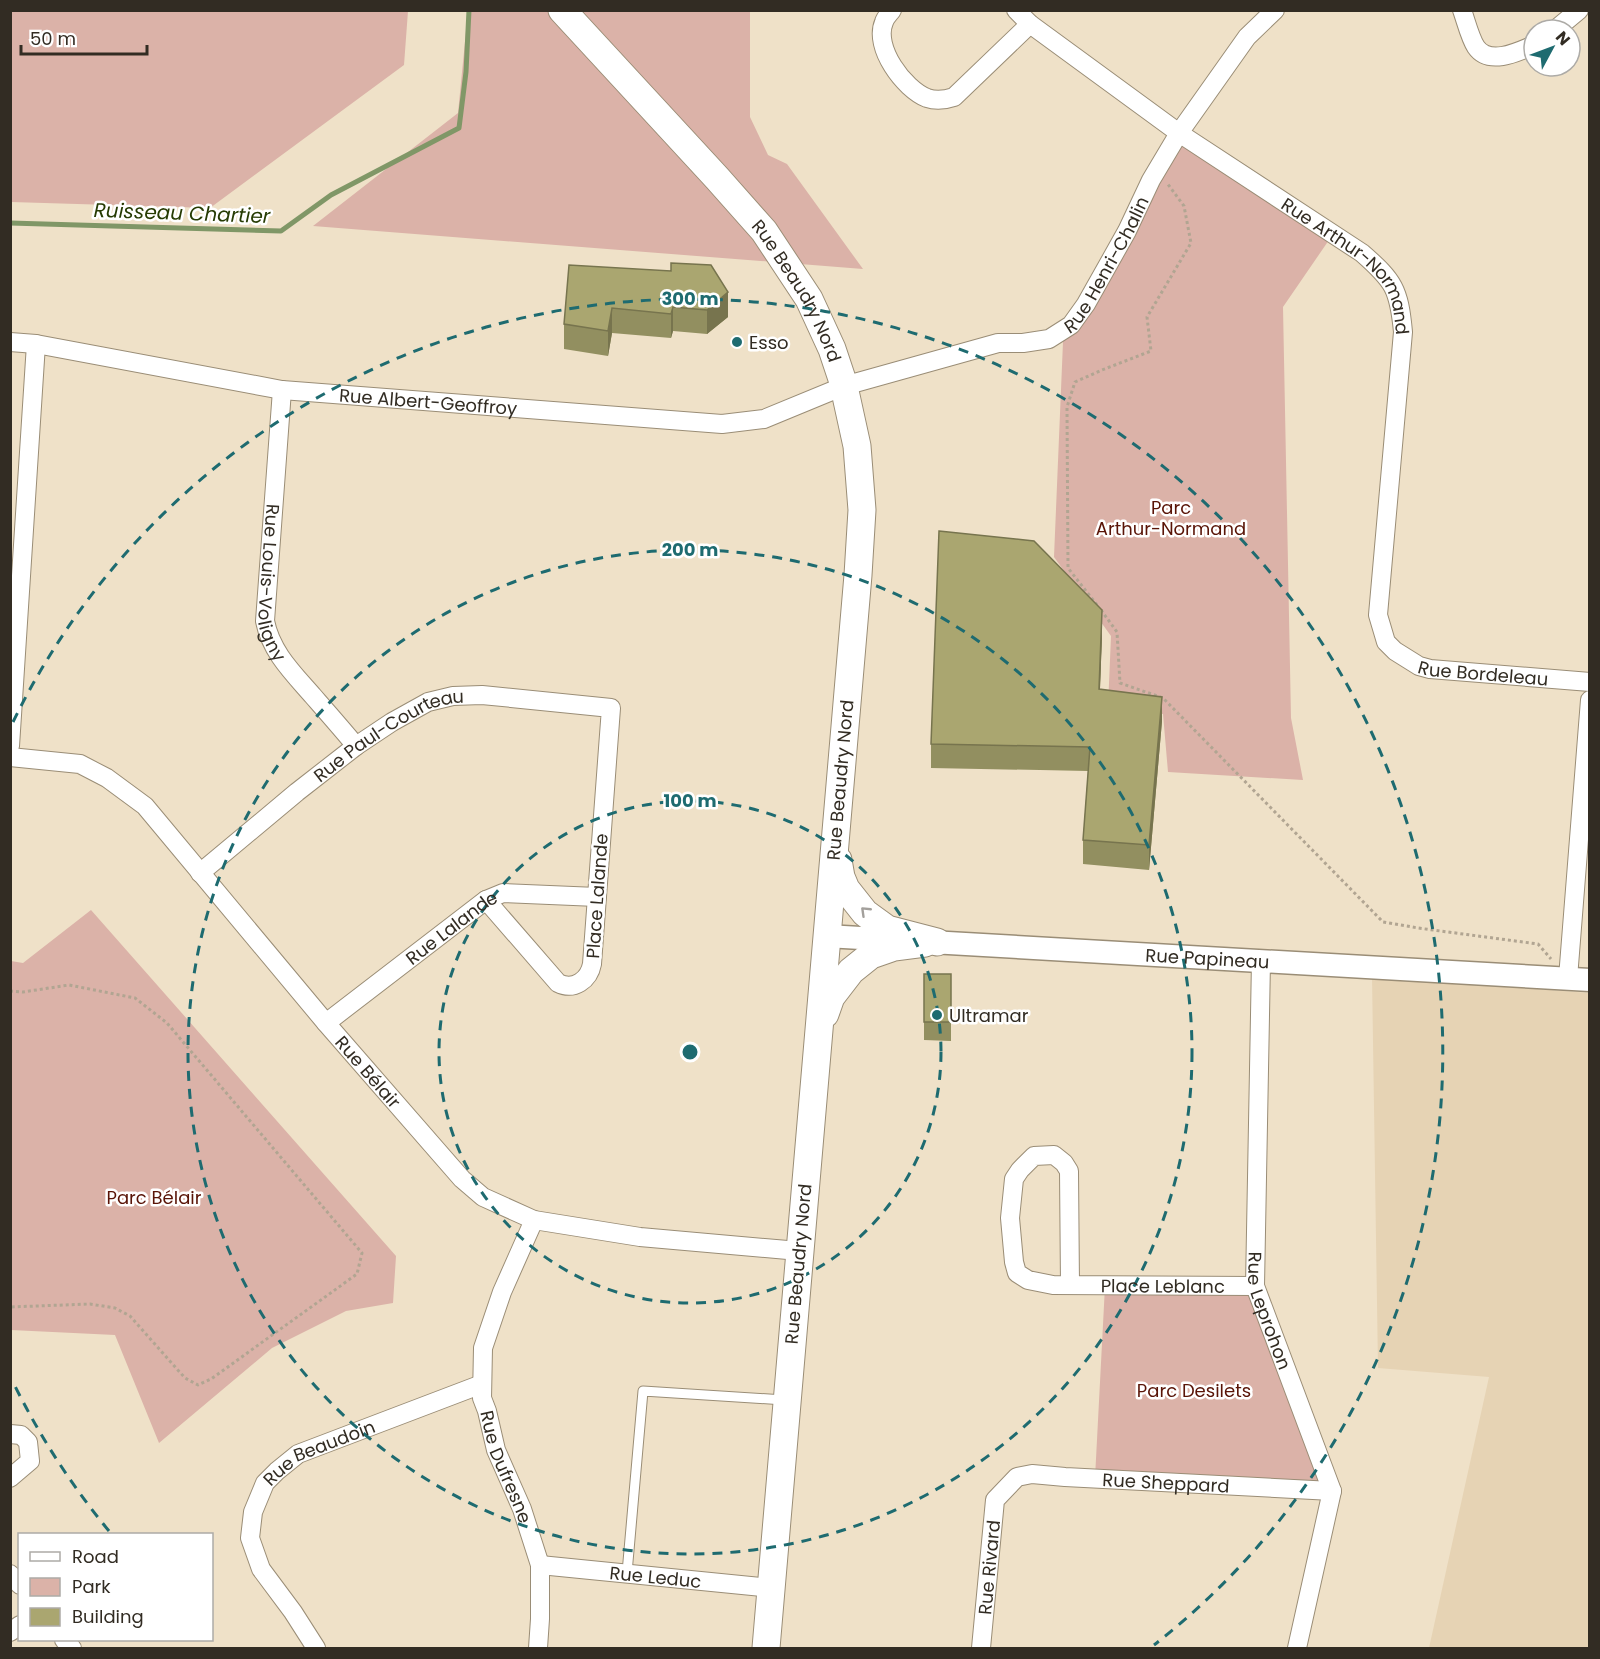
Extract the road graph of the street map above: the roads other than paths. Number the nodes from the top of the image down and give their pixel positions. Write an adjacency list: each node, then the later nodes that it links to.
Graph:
1 (562, 10): 11 (main road, Rue Beaudry Nord)
2 (892, 10): 6 (street)
3 (1016, 10): 6 (street, Rue Arthur-Normand)
4 (1275, 10): 8 (street, Rue Henri-Chalin)
5 (1462, 10): 7 (street)
6 (1030, 24): 8 (street, Rue Arthur-Normand)
7 (1522, 51)
8 (1179, 133): 11 (street, Rue Henri-Chalin); 14 (street, Rue Arthur-Normand)
9 (10, 342): 10 (street, Rue Albert-Geoffroy)
10 (36, 344): 12 (street, Rue Albert-Geoffroy); 13 (street)
11 (844, 386): 12 (street, Rue Albert-Geoffroy); 21 (main road, Rue Beaudry Nord)
12 (282, 390): 19 (street, Rue Louis-Voligny)
13 (16, 569): 18 (street)
14 (1386, 642): 15 (street, Rue Bordeleau)
15 (1590, 682)
16 (1590, 700): 28 (street)
17 (611, 708): 19 (street, Rue Paul-Courteau); 23 (street, Place Lalande)
18 (10, 746)
19 (356, 746): 22 (street, Rue Paul-Courteau)
20 (10, 757): 22 (street, Rue Bélair)
21 (837, 813): 25 (main road, Rue Beaudry Nord); 26 (main road, one-way to 21)
22 (200, 873): 29 (street, Rue Bélair)
23 (597, 897): 24 (street, Rue Lalande); 24 (street, Place Lalande)
24 (486, 900): 29 (street, Rue Lalande)
25 (826, 936): 26 (street, Rue Papineau); 30 (main road, Rue Beaudry Nord)
26 (937, 942): 27 (street, Rue Papineau); 30 (main road)
27 (1261, 961): 28 (street, Rue Papineau); 34 (street, Rue Leprohon)
28 (1579, 979)
29 (326, 1023): 31 (street, Rue Bélair)
30 (818, 1035): 32 (main road, Rue Beaudry Nord)
31 (534, 1220): 32 (street, Rue Bélair); 35 (street, Rue Dufresne)
32 (800, 1251): 36 (main road, Rue Beaudry Nord)
33 (1070, 1285): 33 (street, Place Leblanc); 34 (street, Place Leblanc)
34 (1255, 1286): 40 (street, Rue Leprohon)
35 (482, 1384): 41 (street, Rue Dufresne); 44 (street, Rue Beaudoin)
36 (787, 1401): 42 (lane); 43 (main road, Rue Beaudry Nord)
37 (10, 1434): 38 (street)
38 (10, 1478)
39 (1005, 1489): 40 (street, Rue Sheppard); 47 (street, Rue Rivard)
40 (1332, 1491): 48 (street)
41 (540, 1564): 42 (street, Rue Leduc); 45 (street, Rue Dufresne)
42 (627, 1573): 43 (street, Rue Leduc)
43 (771, 1588): 46 (main road, Rue Beaudry Nord)
44 (315, 1648)
45 (538, 1648)
46 (766, 1648)
47 (981, 1648)
48 (1298, 1648)

